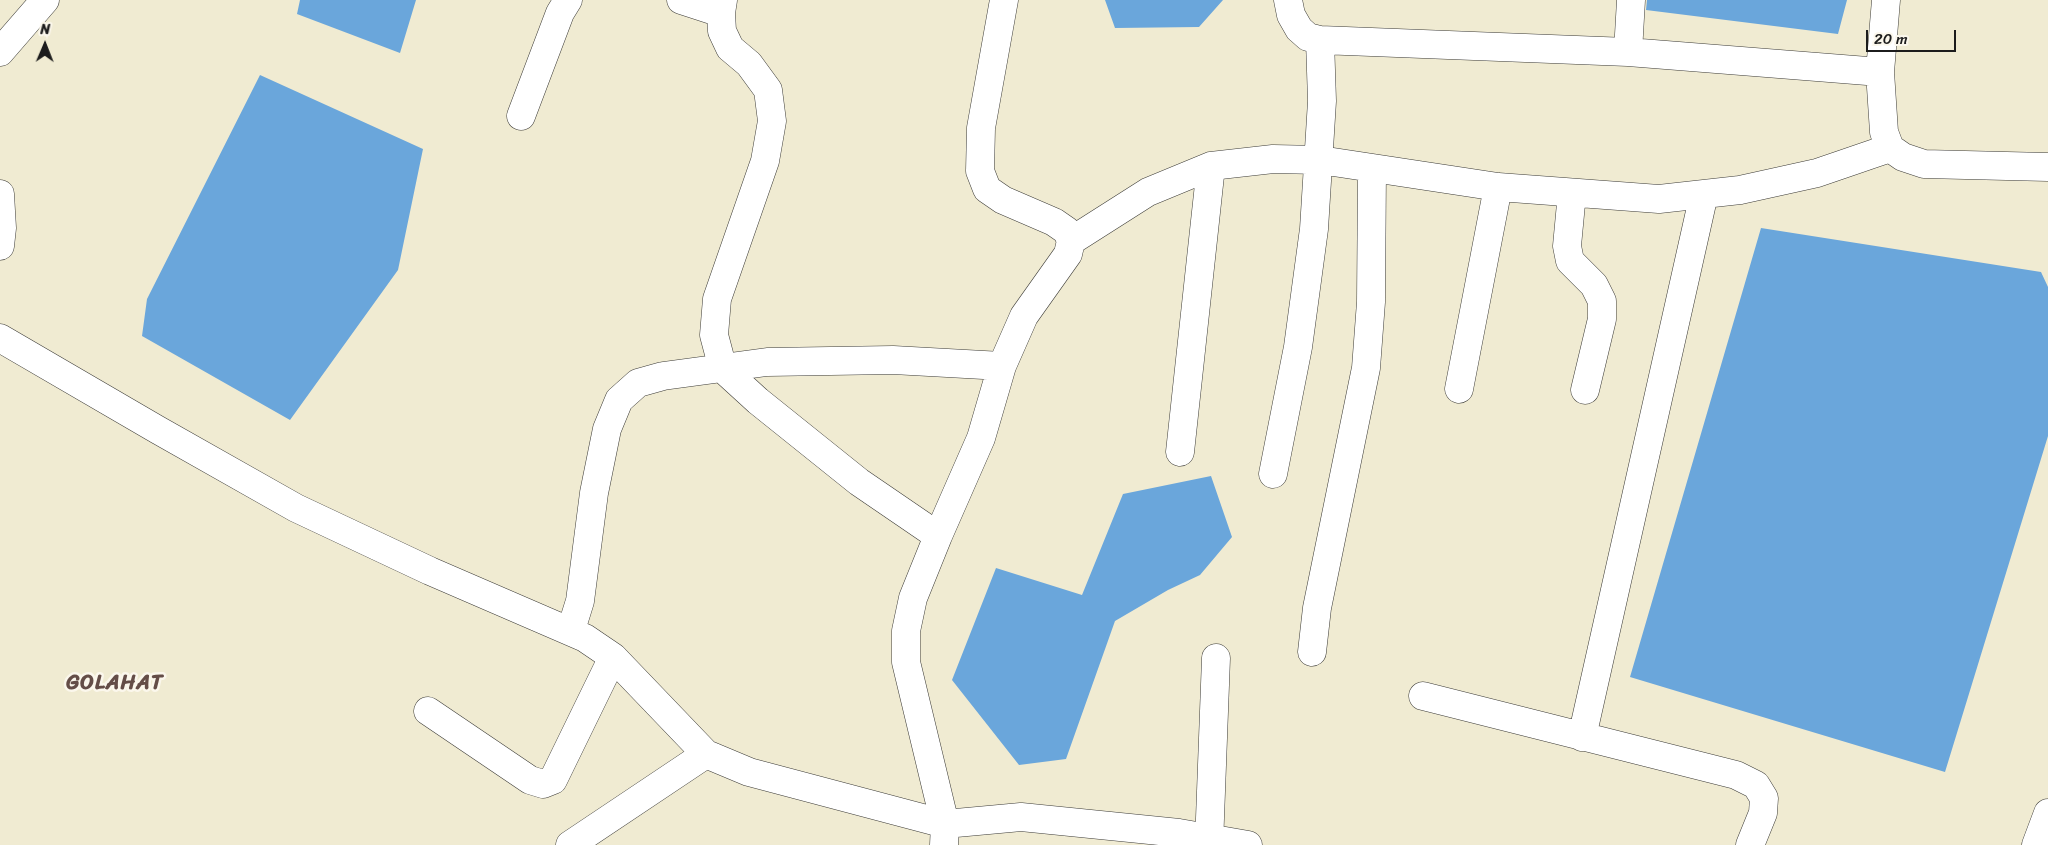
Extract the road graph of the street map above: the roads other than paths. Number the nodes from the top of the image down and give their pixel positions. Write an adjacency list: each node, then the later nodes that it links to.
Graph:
1 (45, 0): 10 (street)
2 (568, 0): 13 (street)
3 (681, 0): 8 (street)
4 (1004, 0): 23 (street)
5 (1288, 0): 9 (street)
6 (1631, 0): 11 (street)
7 (1886, 0): 12 (street)
8 (722, 6): 27 (street)
9 (1320, 40): 11 (street); 15 (street)
10 (0, 52)
11 (1628, 52): 12 (street)
12 (1880, 72): 14 (street)
13 (521, 116)
14 (1890, 148): 17 (street); 22 (street)
15 (1320, 160): 16 (street); 18 (street); 31 (street)
16 (1211, 166): 23 (street); 30 (street)
17 (2048, 167)
18 (1372, 169): 19 (street); 34 (street)
19 (1498, 187): 20 (street); 28 (street)
20 (1572, 193): 22 (street); 29 (street)
21 (0, 194): 24 (street)
22 (1704, 194): 39 (street)
23 (1071, 241): 26 (street)
24 (0, 246)
25 (0, 338): 33 (street)
26 (1002, 366): 27 (street); 32 (street)
27 (723, 368): 32 (street); 33 (street)
28 (1459, 389)
29 (1585, 390)
30 (1180, 452)
31 (1273, 474)
32 (938, 536): 42 (street)
33 (571, 630): 35 (street)
34 (1312, 652)
35 (613, 657): 38 (street); 40 (street)
36 (1216, 658): 43 (street)
37 (1423, 696): 39 (street)
38 (428, 712)
39 (1582, 737): 46 (street)
40 (706, 754): 42 (street); 44 (street)
41 (2048, 813): 47 (street)
42 (945, 835): 43 (street)
43 (1209, 842): 45 (street)
44 (570, 845)
45 (1248, 845)
46 (1750, 845)
47 (2036, 845)

